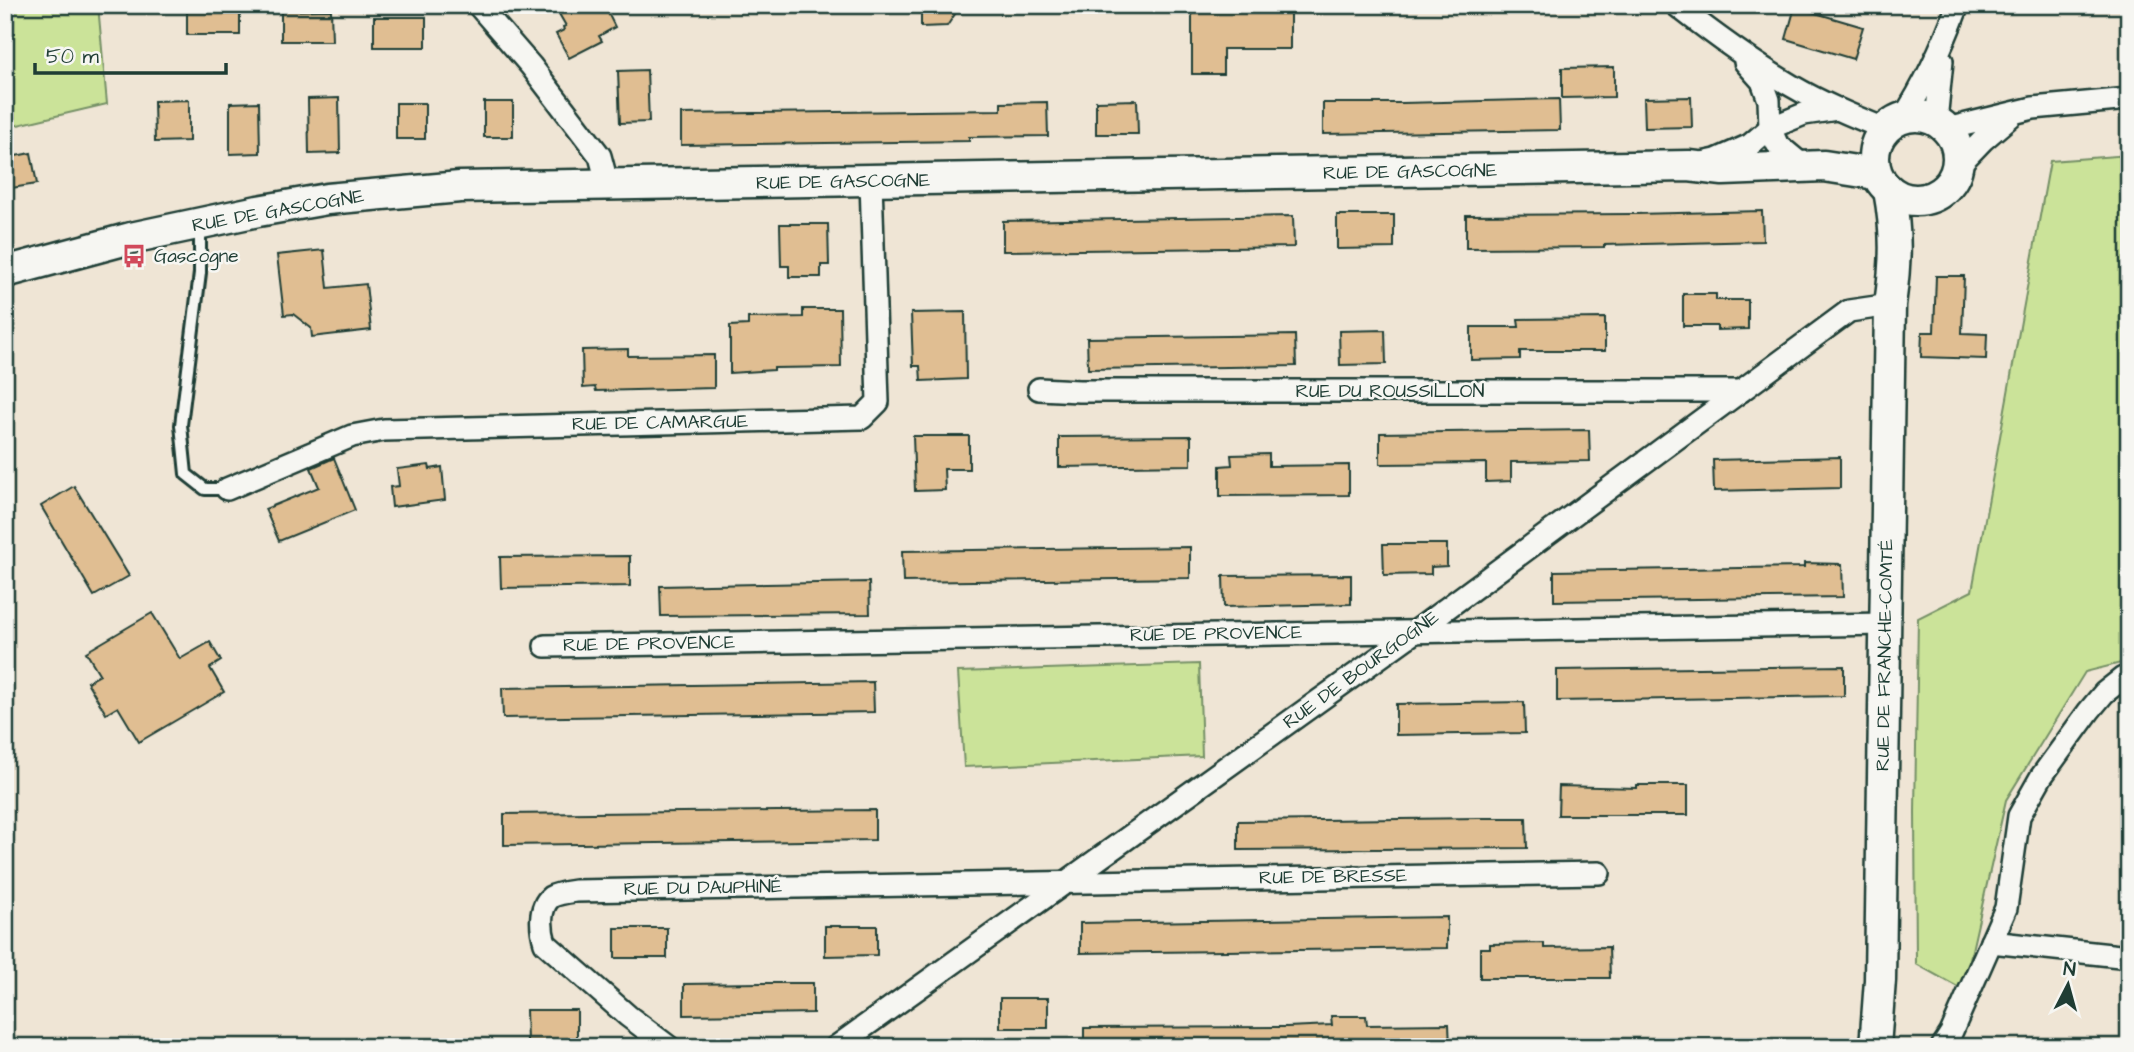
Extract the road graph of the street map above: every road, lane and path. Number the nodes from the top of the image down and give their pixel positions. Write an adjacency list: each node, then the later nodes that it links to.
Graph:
1 (478, 5): 17 (street)
2 (1676, 5): 5 (street)
3 (1958, 5): 4 (street)
4 (1944, 42): 9 (street); 10 (street)
5 (1732, 48): 7 (street); 11 (street)
6 (2129, 99): 8 (street)
7 (1837, 109): 9 (street); 11 (street, RUE DE GASCOGNE)
8 (2015, 112): 10 (street); 13 (street)
9 (1894, 124): 10 (street); 16 (street)
10 (1941, 125): 13 (street)
11 (1770, 128): 12 (street, RUE DE GASCOGNE); 14 (street)
12 (1689, 166): 14 (street, RUE DE GASCOGNE); 15 (street, RUE DE GASCOGNE)
13 (1958, 166): 18 (street)
14 (1806, 168): 16 (street, RUE DE GASCOGNE)
15 (871, 181): 17 (street, RUE DE GASCOGNE); 25 (street, RUE DE CAMARGUE)
16 (1883, 182): 18 (street); 20 (street, RUE DE FRANCHE-COMTÉ)
17 (608, 186): 19 (street, RUE DE GASCOGNE)
18 (1924, 200): 20 (street, RUE DE FRANCHE-COMTÉ)
19 (200, 224): 21 (street, RUE DE GASCOGNE); 25 (lane)
20 (1896, 264): 22 (street, RUE DE FRANCHE-COMTÉ)
21 (5, 272)
22 (1890, 305): 24 (street, RUE DE BOURGOGNE); 26 (street, RUE DE FRANCHE-COMTÉ)
23 (1040, 389): 24 (street, RUE DU ROUSSILLON)
24 (1741, 391): 27 (street, RUE DE BOURGOGNE)
25 (227, 489)
26 (1886, 624): 27 (street, RUE DE PROVENCE); 36 (street, RUE DE FRANCHE-COMTÉ)
27 (1416, 631): 28 (street, RUE DE PROVENCE); 31 (street, RUE DE BOURGOGNE)
28 (545, 646)
29 (2129, 677): 32 (street)
30 (1599, 873): 31 (street, RUE DE BRESSE)
31 (1066, 882): 34 (street, RUE DU DAUPHINÉ); 35 (street, RUE DE BOURGOGNE)
32 (1991, 942): 33 (street); 37 (street)
33 (2129, 957)
34 (669, 1047)
35 (836, 1047)
36 (1875, 1047)
37 (1942, 1047)

